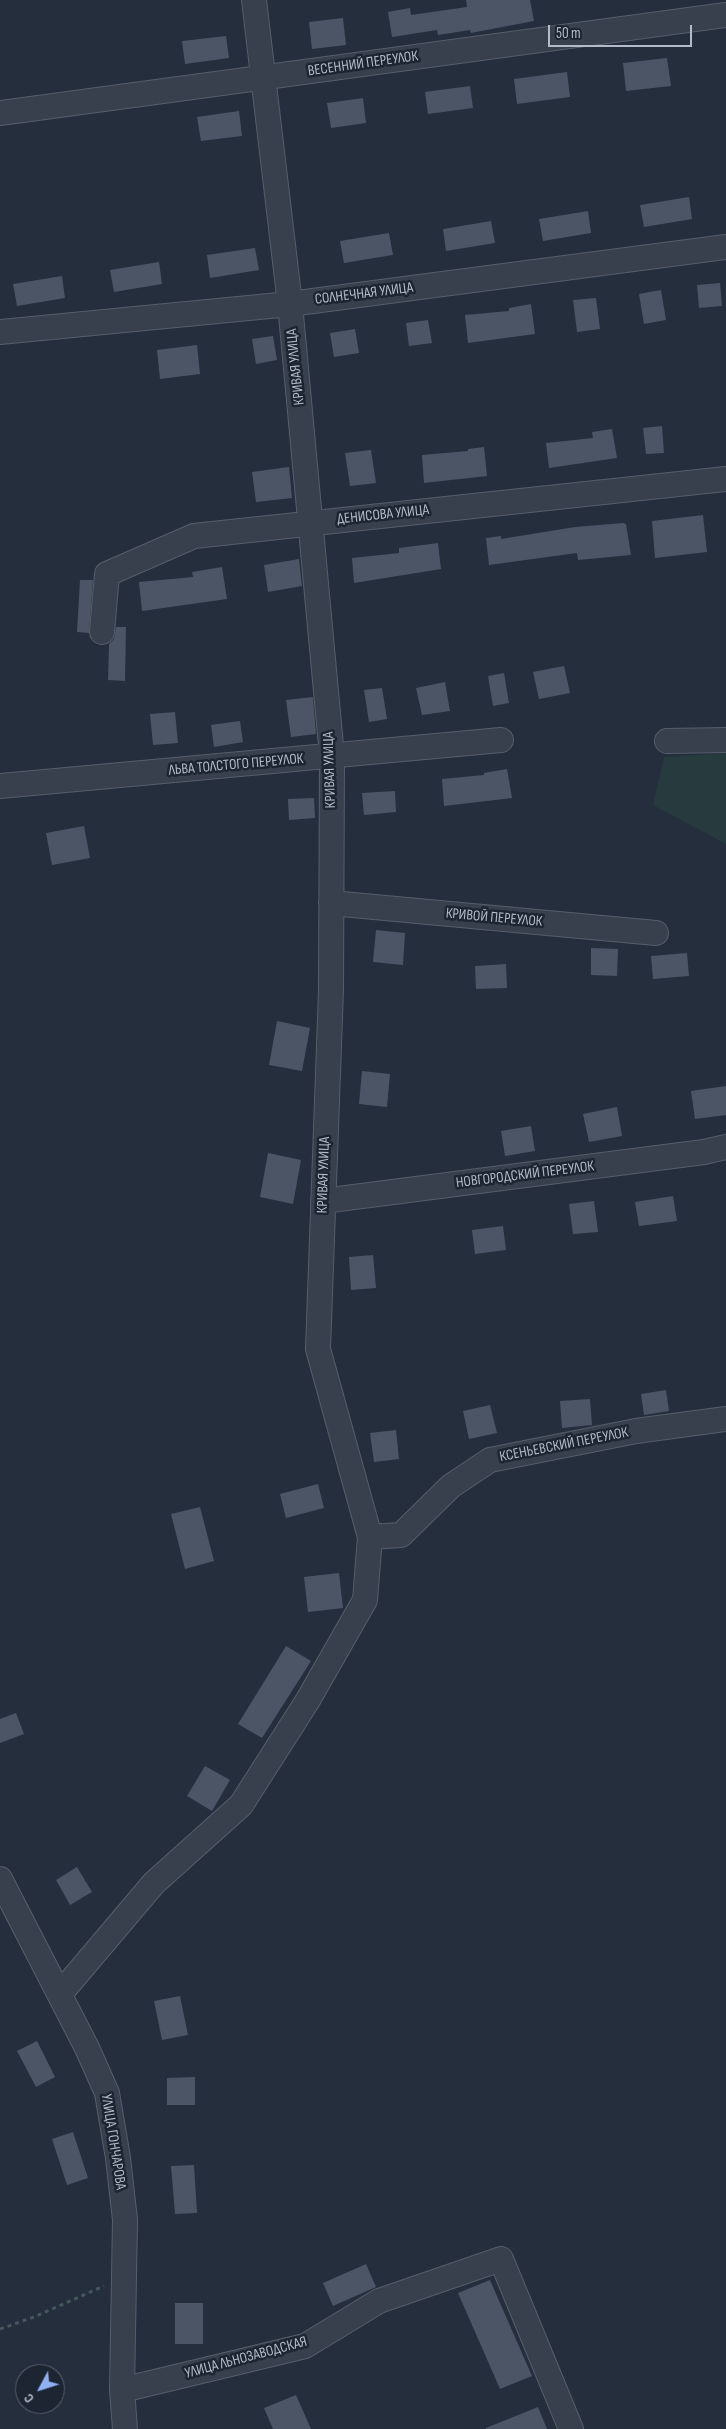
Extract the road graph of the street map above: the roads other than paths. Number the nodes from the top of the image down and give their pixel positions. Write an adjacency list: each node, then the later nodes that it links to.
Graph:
1 (254, 0): 3 (street, КРИВАЯ УЛИЦА)
2 (726, 15): 3 (street, ВЕСЕННИЙ ПЕРЕУЛОК)
3 (264, 78): 4 (street, ВЕСЕННИЙ ПЕРЕУЛОК); 6 (street, КРИВАЯ УЛИЦА)
4 (0, 113)
5 (726, 247): 6 (street, СОЛНЕЧНАЯ УЛИЦА)
6 (290, 304): 7 (street, СОЛНЕЧНАЯ УЛИЦА); 9 (street, КРИВАЯ УЛИЦА)
7 (0, 332)
8 (726, 479): 9 (street, ДЕНИСОВА УЛИЦА)
9 (312, 523): 10 (street, ДЕНИСОВА УЛИЦА); 14 (street, КРИВАЯ УЛИЦА)
10 (102, 632)
11 (501, 740): 14 (street, ЛЬВА ТОЛСТОГО ПЕРЕУЛОК)
12 (726, 740): 13 (street)
13 (667, 741)
14 (332, 756): 15 (street, ЛЬВА ТОЛСТОГО ПЕРЕУЛОК); 16 (street, КРИВАЯ УЛИЦА)
15 (0, 786)
16 (331, 903): 17 (street, КРИВОЙ ПЕРЕУЛОК); 19 (street, КРИВАЯ УЛИЦА)
17 (656, 933)
18 (726, 1147): 19 (street, НОВГОРОДСКИЙ ПЕРЕУЛОК)
19 (323, 1201): 21 (street, КРИВАЯ УЛИЦА)
20 (726, 1419): 21 (street, КСЕНЬЕВСКИЙ ПЕРЕУЛОК)
21 (370, 1537): 23 (street, КРИВАЯ УЛИЦА)
22 (0, 1879): 23 (street, УЛИЦА ГОНЧАРОВА)
23 (60, 1994): 24 (street, УЛИЦА ГОНЧАРОВА)
24 (122, 2390): 25 (street, УЛИЦА ГОНЧАРОВА); 26 (street, УЛИЦА ЛЬНОЗАВОДСКАЯ)
25 (125, 2429)
26 (571, 2429)

